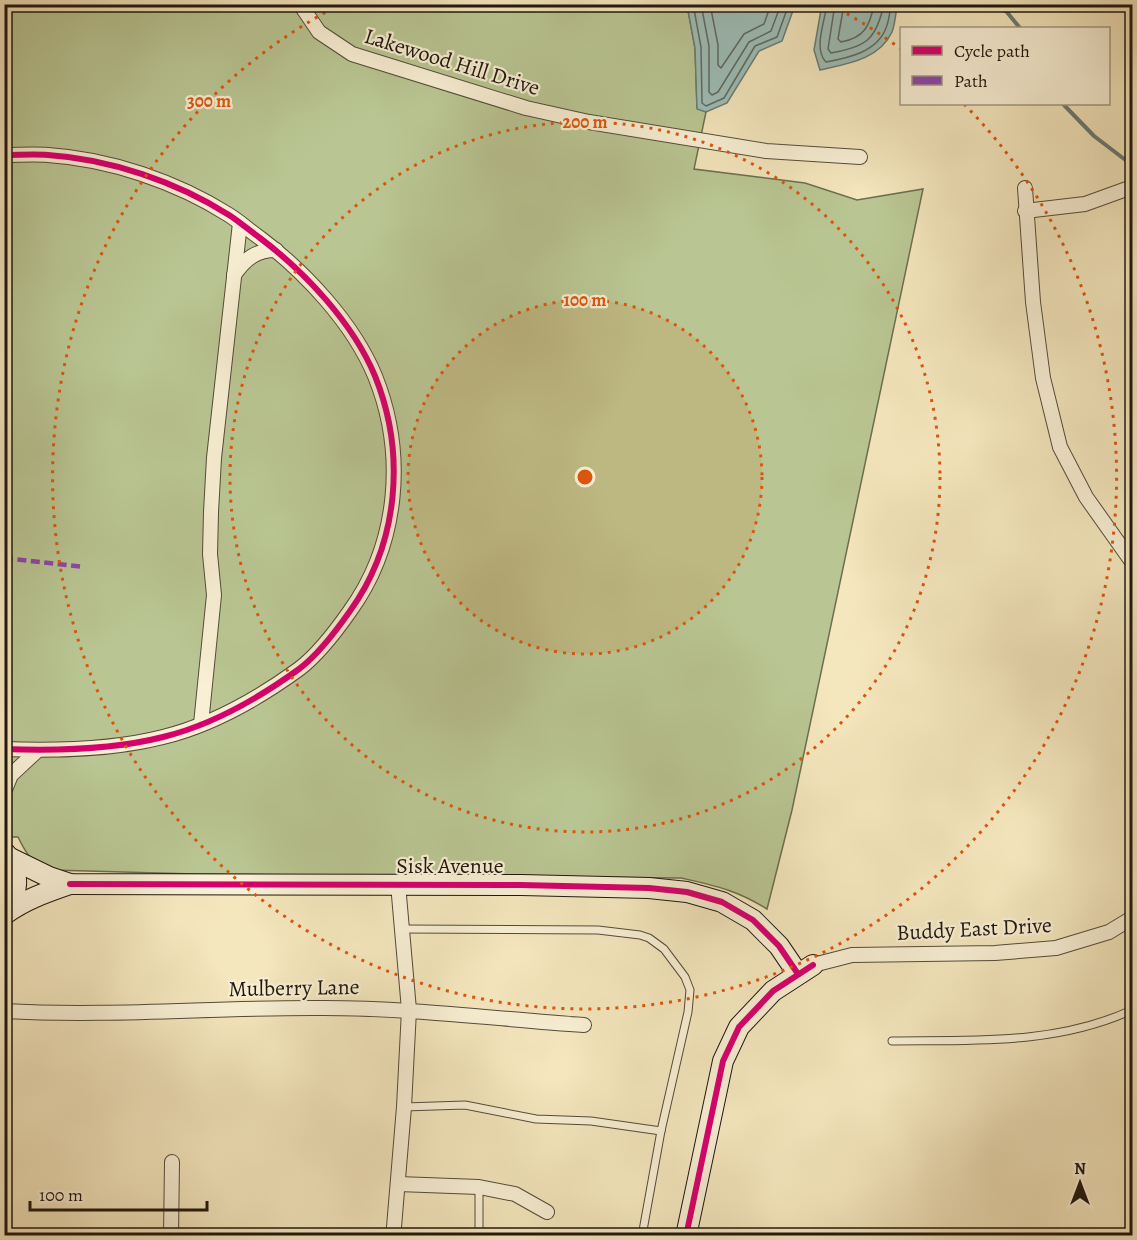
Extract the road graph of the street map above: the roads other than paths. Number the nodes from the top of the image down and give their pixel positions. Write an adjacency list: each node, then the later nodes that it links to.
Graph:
1 (300, 4): 3 (street, Lakewood Hill Drive)
2 (4, 155): 7 (street)
3 (861, 157)
4 (1132, 187): 6 (street)
5 (1025, 188): 6 (street)
6 (1025, 211): 10 (street)
7 (240, 223): 8 (street); 9 (street)
8 (276, 250): 9 (street); 11 (street)
9 (233, 275): 11 (street)
10 (1132, 562)
11 (201, 724): 13 (street)
12 (4, 749): 13 (street)
13 (38, 750): 14 (street)
14 (4, 792)
15 (6, 855): 16 (street, Sisk Avenue); 18 (street, Sisk Avenue)
16 (70, 884): 17 (street, Sisk Avenue); 18 (street, Sisk Avenue)
17 (398, 884): 20 (street); 21 (street, Sisk Avenue)
18 (5, 914)
19 (1132, 918): 21 (street, Buddy East Drive)
20 (403, 929): 22 (street); 28 (lane)
21 (806, 970): 37 (street)
22 (410, 1010): 24 (street, Mulberry Lane); 25 (street, Mulberry Lane); 27 (street)
23 (1132, 1010): 26 (lane)
24 (4, 1011)
25 (584, 1025)
26 (892, 1041)
27 (404, 1107): 28 (lane); 30 (street)
28 (660, 1131): 36 (lane)
29 (172, 1162): 34 (street)
30 (398, 1184): 31 (street); 33 (street)
31 (479, 1187): 32 (street); 35 (lane)
32 (548, 1212)
33 (394, 1227)
34 (171, 1236)
35 (479, 1236)
36 (642, 1236)
37 (686, 1236)

